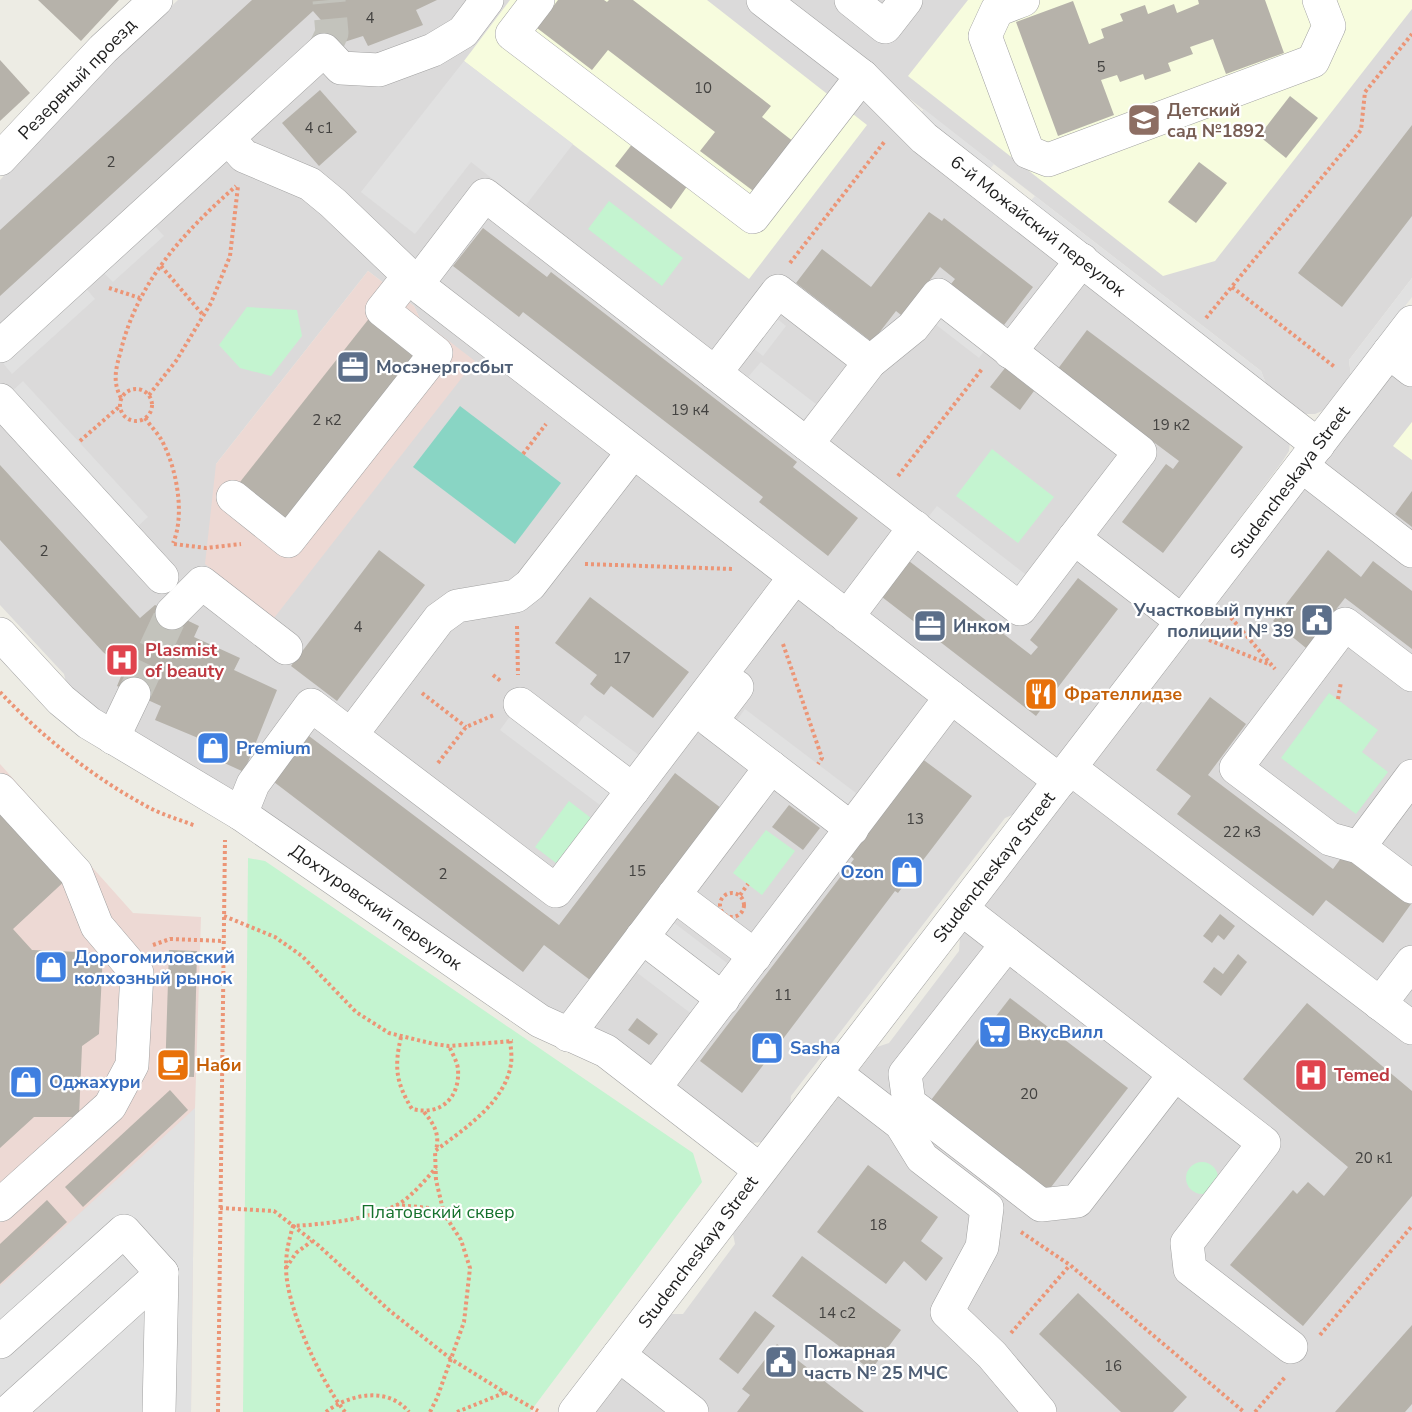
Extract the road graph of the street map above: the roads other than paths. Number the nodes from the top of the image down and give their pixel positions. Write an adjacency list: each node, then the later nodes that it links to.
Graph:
1 (156, 0): 12 (street, Резервный проезд)
2 (487, 0): 10 (street)
3 (538, 0): 9 (street)
4 (763, 0): 9 (street, 6-й Можайский переулок)
5 (851, 0): 6 (street)
6 (906, 0)
7 (1023, 0): 11 (street)
8 (1319, 0): 11 (street)
9 (862, 76): 13 (street, 6-й Можайский переулок)
10 (228, 138): 15 (street); 17 (street)
11 (1028, 152): 13 (street)
12 (0, 159)
13 (996, 193): 14 (street, 6-й Можайский переулок)
14 (1082, 260): 18 (street); 25 (street, 6-й Можайский переулок)
15 (413, 280): 21 (street); 24 (street); 26 (street)
16 (1412, 322): 19 (street, Studencheskaya Street)
17 (0, 346)
18 (1006, 348): 20 (street); 28 (street)
19 (1400, 361): 25 (street, Studencheskaya Street)
20 (870, 362): 21 (street); 23 (street)
21 (715, 373): 23 (street)
22 (0, 400): 30 (street)
23 (807, 444): 27 (street)
24 (633, 452): 31 (street); 42 (street)
25 (1310, 456): 29 (street, 6-й Можайский переулок); 34 (street, Studencheskaya Street)
26 (233, 497)
27 (915, 527): 28 (street); 33 (street)
28 (1074, 538): 34 (street)
29 (1412, 551)
30 (164, 563)
31 (795, 577): 33 (street); 48 (street)
32 (172, 613): 36 (street)
33 (847, 617): 41 (street)
34 (1194, 630): 45 (street, Studencheskaya Street)
35 (0, 634): 43 (street, Дохтуровский переулок)
36 (286, 648)
37 (1412, 675): 51 (street)
38 (737, 687): 44 (street)
39 (519, 693): 48 (street)
40 (134, 694): 43 (street)
41 (951, 697): 45 (street); 50 (street)
42 (351, 735): 48 (street); 49 (street)
43 (113, 738): 49 (street, Дохтуровский переулок)
44 (771, 767): 50 (street); 53 (street)
45 (1065, 775): 54 (street, Studencheskaya Street); 60 (street)
46 (1412, 777): 51 (street)
47 (0, 790): 68 (street)
48 (633, 790)
49 (233, 825): 62 (street, Дохтуровский переулок)
50 (852, 828): 57 (street)
51 (1359, 847): 52 (street)
52 (1412, 887)
53 (674, 895): 55 (street); 57 (street)
54 (962, 909): 56 (street); 63 (street, Studencheskaya Street)
55 (642, 937): 59 (street); 62 (street)
56 (1006, 944): 64 (street); 66 (street)
57 (755, 956): 59 (street)
58 (1412, 962): 60 (street)
59 (723, 999): 65 (street)
60 (1380, 1004): 61 (street)
61 (1412, 1028)
62 (568, 1035): 65 (street, Дохтуровский переулок)
63 (841, 1065): 66 (street); 67 (street, Studencheskaya Street); 77 (street)
64 (1175, 1074): 66 (street); 71 (street)
65 (655, 1087): 67 (street, Дохтуровский переулок)
66 (907, 1092)
67 (760, 1170): 72 (street, Studencheskaya Street)
68 (0, 1205)
69 (162, 1273): 70 (street); 73 (street); 74 (street)
70 (0, 1342)
71 (1299, 1353)
72 (619, 1355): 75 (street, Studencheskaya Street); 76 (street)
73 (8, 1412)
74 (159, 1412)
75 (575, 1412)
76 (692, 1412)
77 (1040, 1412)

